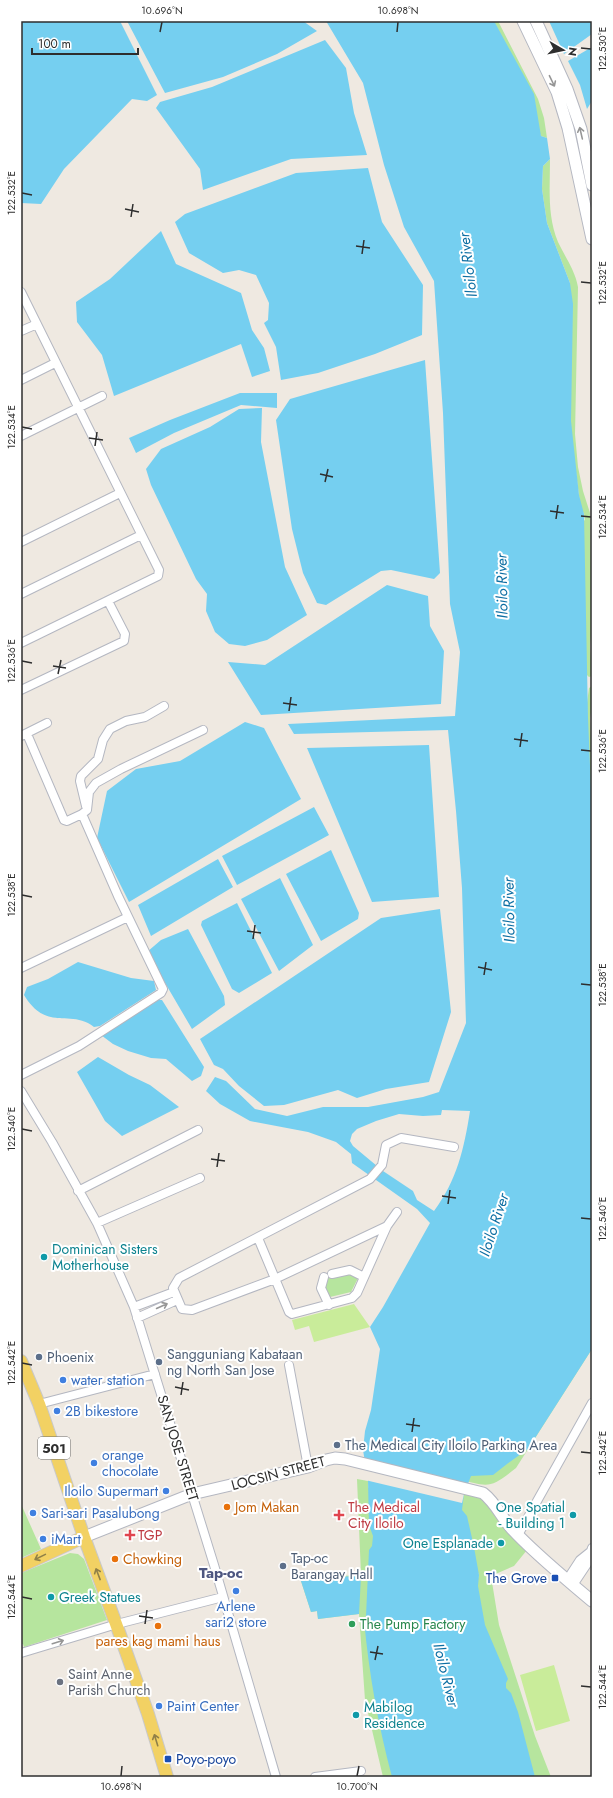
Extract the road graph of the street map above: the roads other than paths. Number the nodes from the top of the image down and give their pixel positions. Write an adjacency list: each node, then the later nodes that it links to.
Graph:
1 (523, 21): 4 (main road, one-way to 4)
2 (536, 21): 3 (main road, one-way to 2)
3 (592, 185)
4 (592, 239)
5 (21, 292): 6 (street)
6 (37, 324): 7 (street); 8 (street)
7 (21, 331)
8 (55, 363): 9 (street); 11 (street)
9 (21, 380)
10 (102, 396): 11 (street)
11 (78, 407): 12 (street); 13 (street)
12 (21, 436)
13 (120, 492): 14 (street); 15 (street)
14 (141, 535): 16 (street); 17 (street)
15 (21, 542)
16 (21, 594)
17 (108, 601): 18 (street); 19 (street)
18 (21, 644)
19 (21, 690)
20 (164, 706): 24 (street)
21 (47, 722): 23 (street)
22 (203, 730): 24 (street)
23 (24, 735): 24 (street)
24 (84, 812): 25 (street)
25 (128, 917): 26 (street); 27 (street)
26 (21, 968)
27 (21, 1075)
28 (21, 1091): 32 (street, SAN JOSE STREET)
29 (198, 1130): 32 (street)
30 (454, 1147): 36 (street)
31 (200, 1178): 34 (street)
32 (78, 1191): 34 (street, SAN JOSE STREET)
33 (397, 1212): 35 (street)
34 (96, 1223): 41 (street, SAN JOSE STREET)
35 (387, 1226): 37 (street); 38 (street)
36 (258, 1238): 38 (street); 39 (street)
37 (364, 1277): 40 (street); 40 (street)
38 (275, 1279): 39 (street); 40 (street)
39 (176, 1296): 41 (street); 42 (street, one-way to 39)
40 (328, 1304)
41 (134, 1307): 42 (street, SAN JOSE STREET)
42 (137, 1318): 45 (street, SAN JOSE STREET)
43 (21, 1361): 47 (main road, 501)
44 (289, 1365): 48 (street)
45 (155, 1374): 47 (street); 49 (street, SAN JOSE STREET)
46 (592, 1403): 50 (street)
47 (39, 1404): 51 (main road, 501)
48 (308, 1468): 49 (main road, LOCSIN STREET); 50 (main road, LOCSIN STREET)
49 (192, 1494): 51 (main road, LOCSIN STREET); 55 (street, SAN JOSE STREET)
50 (518, 1535): 54 (main road)
51 (84, 1537): 53 (main road, one-way to 53); 57 (main road, 501, one-way to 51)
52 (591, 1550): 54 (street)
53 (21, 1566)
54 (570, 1583): 56 (main road)
55 (223, 1597): 57 (street); 61 (street, SAN JOSE STREET)
56 (592, 1601)
57 (116, 1624): 58 (street, one-way to 57); 60 (main road, 501, one-way to 57)
58 (21, 1653)
59 (361, 1771): 62 (street)
60 (167, 1777)
61 (276, 1777)
62 (315, 1777)

